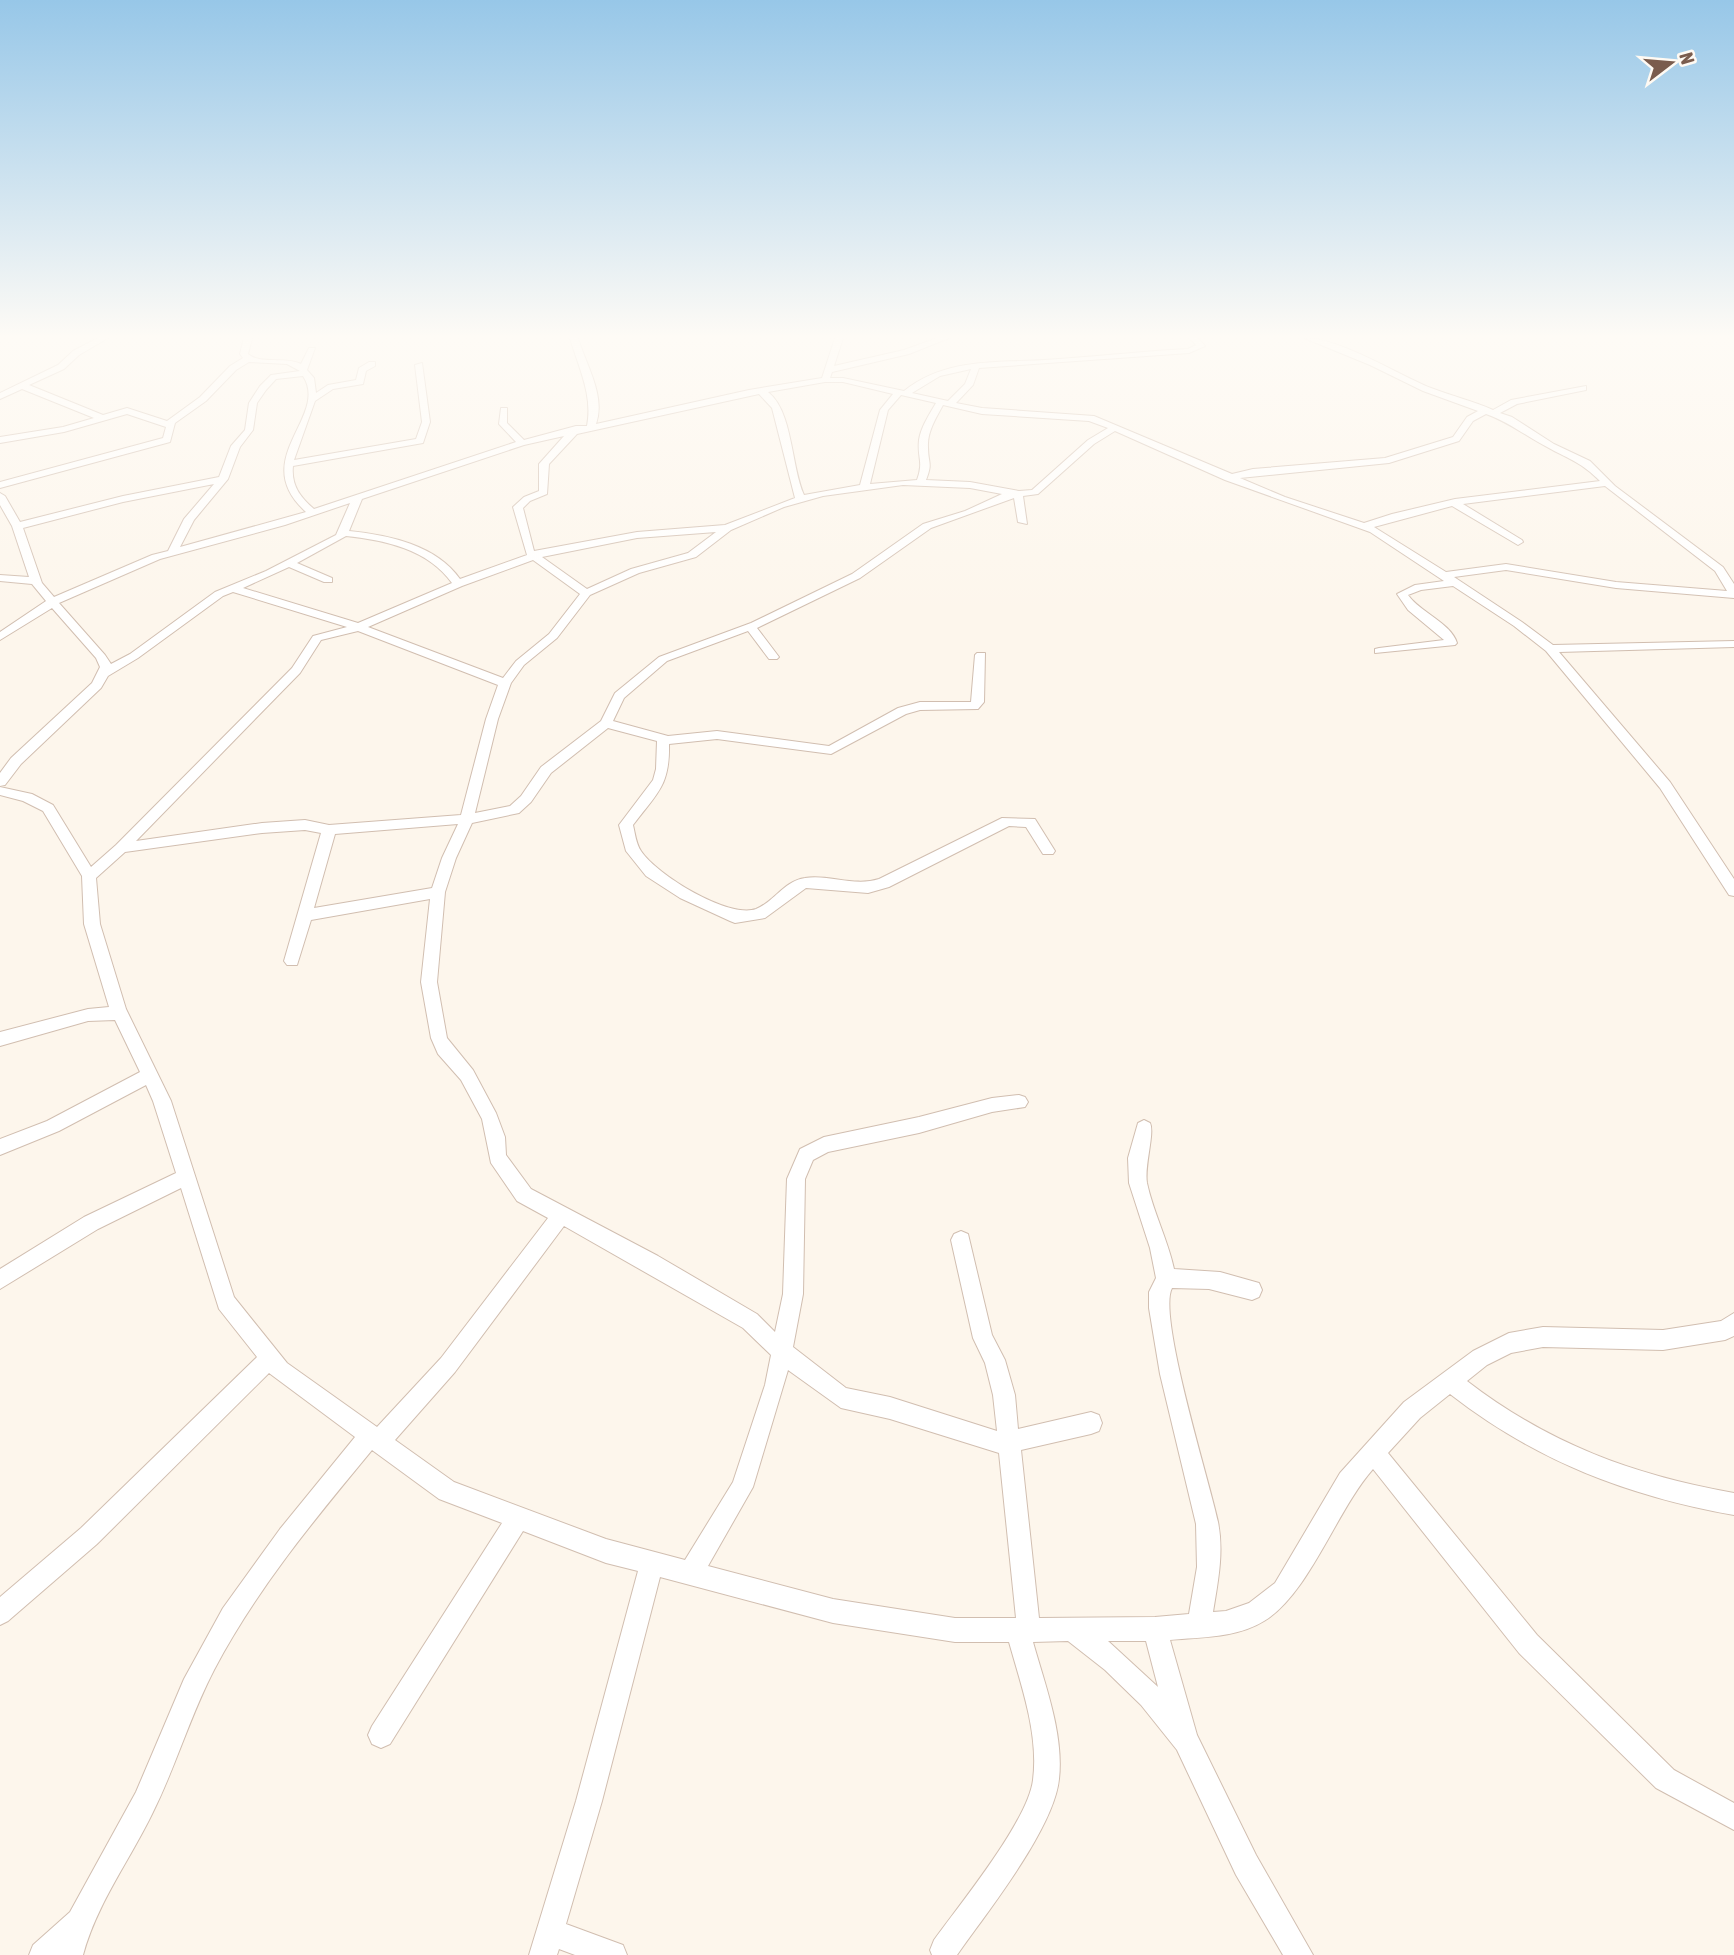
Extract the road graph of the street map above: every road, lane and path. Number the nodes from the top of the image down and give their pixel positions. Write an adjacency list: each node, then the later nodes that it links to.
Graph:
1 (63, 429): 15 (street)
2 (169, 429): 22 (street)
3 (249, 429): 19 (street)
4 (301, 429): 17 (street)
5 (424, 429): 17 (street)
6 (508, 429): 16 (street)
7 (576, 429): 16 (street); 37 (street)
8 (780, 429): 27 (street)
9 (879, 429): 23 (street)
10 (929, 429): 20 (street)
11 (1112, 429): 24 (street)
12 (1117, 429): 18 (street)
13 (1463, 429): 18 (street)
14 (1523, 429): 21 (street)
15 (0, 440)
16 (522, 443): 26 (street)
17 (289, 464): 29 (street)
18 (1228, 478): 32 (street)
19 (223, 479): 31 (street); 36 (street)
20 (920, 483): 23 (street); 24 (street)
21 (1608, 483): 28 (street); 47 (street)
22 (0, 485)
23 (865, 485): 27 (street)
24 (1018, 494): 30 (street); 50 (street)
25 (0, 496): 31 (street)
26 (358, 498): 29 (street); 33 (street)
27 (800, 498): 34 (street)
28 (1454, 503): 32 (street); 35 (street)
29 (314, 513): 33 (street); 36 (street)
30 (1023, 522)
31 (17, 526): 42 (street)
32 (1366, 526): 39 (street)
33 (345, 528): 38 (street); 44 (street)
34 (727, 528): 37 (street); 46 (street)
35 (1518, 542)
36 (173, 551): 48 (street)
37 (534, 556): 44 (street); 46 (street)
38 (288, 563): 41 (street); 45 (street)
39 (1441, 576): 43 (street); 47 (street)
40 (0, 578): 42 (street)
41 (328, 580)
42 (35, 581): 48 (street)
43 (1452, 583): 55 (street); 56 (street)
44 (458, 584): 51 (street)
45 (235, 589): 49 (street); 59 (street)
46 (586, 593): 60 (street)
47 (1734, 594)
48 (54, 601): 52 (street); 59 (street)
49 (333, 619): 51 (street); 53 (street)
50 (751, 627): 58 (street); 61 (street)
51 (357, 628): 53 (street); 60 (street)
52 (0, 637)
53 (317, 638): 67 (street)
54 (1734, 644): 55 (street)
55 (1550, 649): 70 (street)
56 (1379, 651)
57 (981, 655): 62 (street)
58 (773, 657)
59 (104, 673): 63 (street)
60 (505, 683): 65 (street)
61 (606, 723): 62 (street); 65 (street)
62 (663, 739): 68 (street)
63 (0, 782)
64 (0, 791): 69 (street)
65 (467, 819): 66 (street); 71 (street)
66 (329, 830): 67 (street); 72 (street)
67 (121, 848): 69 (street)
68 (1048, 851)
69 (89, 876): 74 (street)
70 (1732, 883)
71 (438, 892): 72 (street); 81 (street)
72 (306, 915): 73 (street)
73 (292, 961)
74 (120, 1013): 75 (street); 76 (street)
75 (0, 1039)
76 (149, 1075): 79 (street); 80 (street)
77 (1019, 1102): 87 (street)
78 (1144, 1128): 83 (street)
79 (0, 1147)
80 (185, 1177): 84 (street); 88 (street)
81 (560, 1217): 87 (street); 91 (street)
82 (961, 1240): 92 (street)
83 (1166, 1279): 85 (street); 99 (street)
84 (0, 1280)
85 (1252, 1290)
86 (1734, 1323): 89 (street)
87 (782, 1352): 92 (street); 97 (street)
88 (269, 1359): 91 (street); 98 (street)
89 (1449, 1380): 93 (street); 94 (street)
90 (1091, 1423): 92 (street)
91 (374, 1439): 95 (street); 106 (street)
92 (1010, 1444): 102 (street)
93 (1373, 1452): 99 (street); 105 (street)
94 (1734, 1504)
95 (518, 1518): 96 (street); 103 (street)
96 (652, 1562): 97 (street); 107 (street)
97 (691, 1572): 102 (street)
98 (0, 1613)
99 (1199, 1625): 100 (street)
100 (1155, 1629): 101 (street); 104 (street)
101 (1073, 1630): 102 (street); 104 (street)
102 (1024, 1631): 108 (street)
103 (382, 1735)
104 (1186, 1741): 112 (street)
105 (1734, 1816)
106 (78, 1921): 109 (street); 110 (street)
107 (547, 1944): 111 (street)
108 (944, 1950)
109 (43, 1955)
110 (69, 1955)
111 (613, 1955)
112 (1299, 1955)

